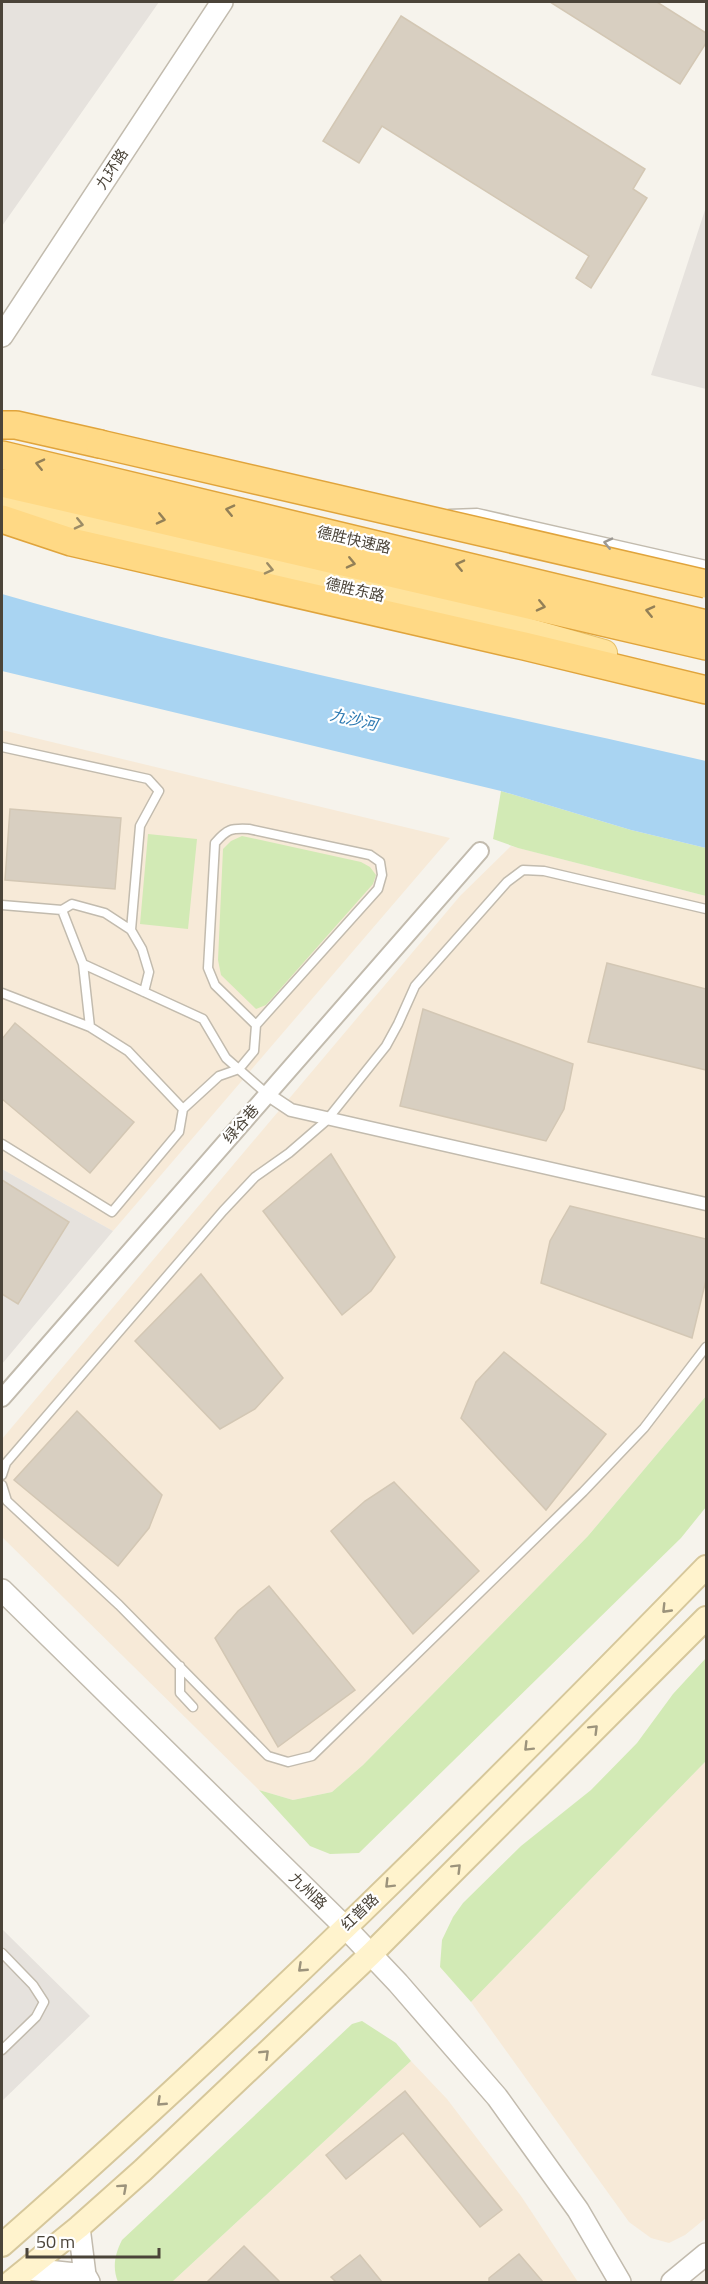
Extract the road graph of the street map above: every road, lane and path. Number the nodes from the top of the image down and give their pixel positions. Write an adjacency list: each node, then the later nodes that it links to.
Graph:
1 (222, 2): 2 (street, 九环路)
2 (2, 336)
3 (2, 425): 11 (highway, bridge)
4 (2, 433): 12 (main road)
5 (2, 455): 13 (highway, 德胜快速路, one-way to 5)
6 (2, 483): 14 (highway, 德胜快速路, one-way to 14)
7 (2, 506): 15 (main road, 德胜东路, one-way to 15)
8 (366, 515): 10 (lane, one-way to 8)
9 (2, 519): 16 (highway)
10 (706, 565)
11 (706, 584)
12 (706, 598)
13 (706, 624)
14 (706, 646)
15 (706, 682)
16 (706, 690)
17 (2, 747): 22 (lane)
18 (480, 850): 29 (street, 绿谷巷)
19 (2, 904): 21 (lane)
20 (706, 909): 31 (lane)
21 (62, 910): 22 (lane); 23 (lane)
22 (131, 930): 24 (lane)
23 (82, 964): 24 (lane); 27 (lane)
24 (144, 992): 28 (lane)
25 (2, 995): 27 (lane)
26 (256, 1025): 26 (lane); 28 (lane)
27 (90, 1027): 30 (lane)
28 (239, 1069): 29 (lane); 30 (lane)
29 (267, 1094): 31 (street); 35 (street, 绿谷巷)
30 (183, 1108): 32 (lane)
31 (328, 1118): 33 (street); 36 (lane)
32 (2, 1144)
33 (706, 1204)
34 (706, 1347): 41 (lane)
35 (2, 1398)
36 (2, 1475)
37 (2, 1485): 41 (lane)
38 (706, 1567): 43 (main road, 红普路, one-way to 43)
39 (2, 1590): 43 (street, 九州路)
40 (706, 1618): 45 (main road, one-way to 40)
41 (180, 1666): 42 (lane)
42 (193, 1707)
43 (345, 1928): 45 (street, 九州路); 48 (main road, 红普路, one-way to 48)
44 (2, 1953): 46 (lane)
45 (371, 1953): 47 (main road, one-way to 45); 52 (street, 九州路)
46 (2, 2050)
47 (79, 2227): 50 (main road); 51 (street)
48 (2, 2245)
49 (706, 2254): 53 (street)
50 (19, 2276): 51 (street)
51 (87, 2279)
52 (620, 2283)
53 (672, 2283)

